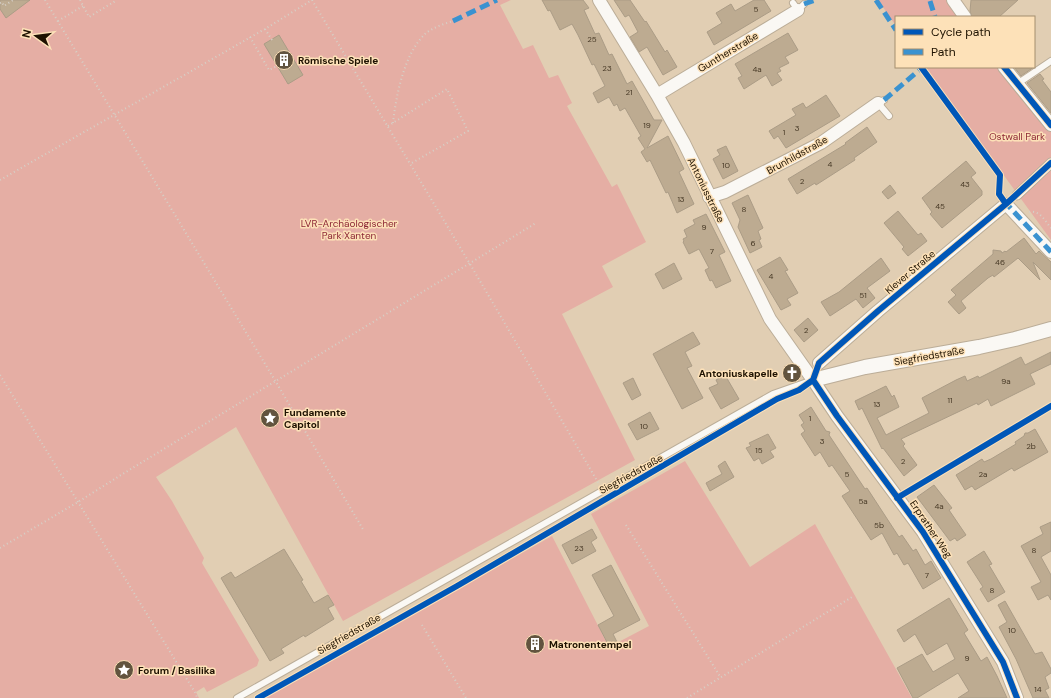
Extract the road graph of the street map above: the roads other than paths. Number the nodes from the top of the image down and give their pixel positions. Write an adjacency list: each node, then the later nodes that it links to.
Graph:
1 (599, 0): 8 (street, Antoniusstraße)
2 (957, 1): 4 (street)
3 (798, 6): 8 (street, Guntherstraße)
4 (964, 16)
5 (1051, 61): 7 (lane)
6 (1005, 68): 7 (street)
7 (1017, 84): 11 (street)
8 (657, 94): 13 (street, Antoniusstraße)
9 (881, 101): 10 (lane); 13 (street, Brunhildstraße)
10 (889, 116)
11 (1051, 125)
12 (1051, 163): 14 (street, Klever Straße)
13 (709, 197): 18 (street, Antoniusstraße)
14 (1013, 199): 15 (street); 17 (street, Klever Straße)
15 (1051, 252)
16 (1051, 329): 18 (street, Siegfriedstraße)
17 (819, 363)
18 (814, 380): 19 (lane, Siegfriedstraße); 20 (street, Erprather Weg)
19 (239, 697)
20 (1017, 698)

